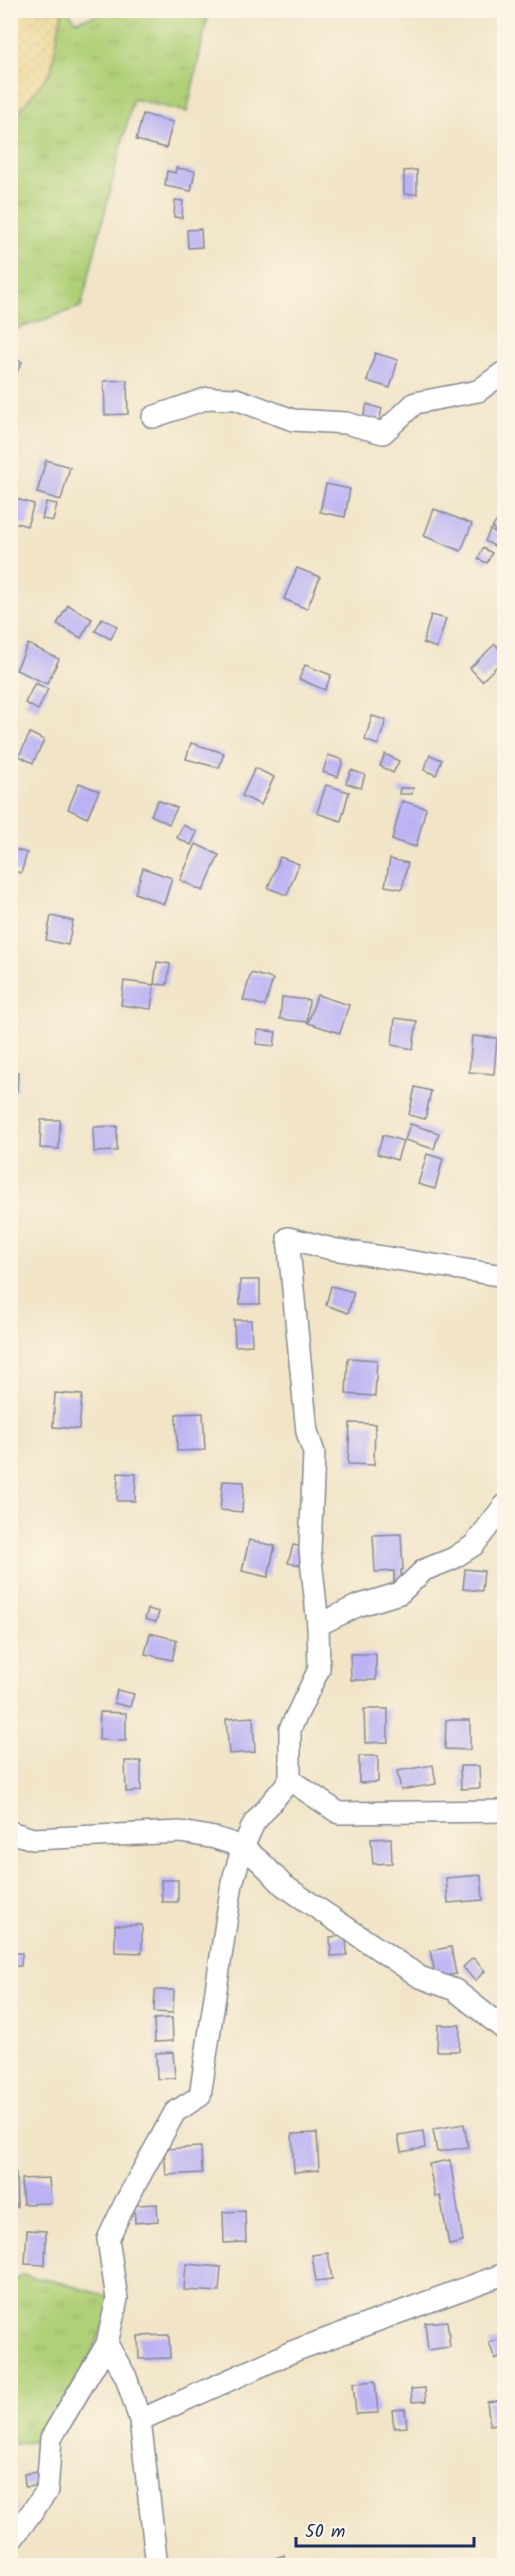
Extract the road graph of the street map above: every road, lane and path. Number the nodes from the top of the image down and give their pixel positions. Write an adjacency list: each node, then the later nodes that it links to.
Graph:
1 (504, 372): 2 (street)
2 (153, 417)
3 (504, 1276): 5 (street)
4 (504, 1506): 5 (street)
5 (318, 1625): 6 (street)
6 (290, 1780): 7 (street); 9 (street)
7 (504, 1811)
8 (10, 1832): 9 (street)
9 (243, 1847): 10 (street); 12 (street)
10 (504, 2029)
11 (504, 2274): 13 (street)
12 (107, 2344): 13 (street); 14 (street)
13 (140, 2420): 15 (street)
14 (10, 2542)
15 (157, 2565)

